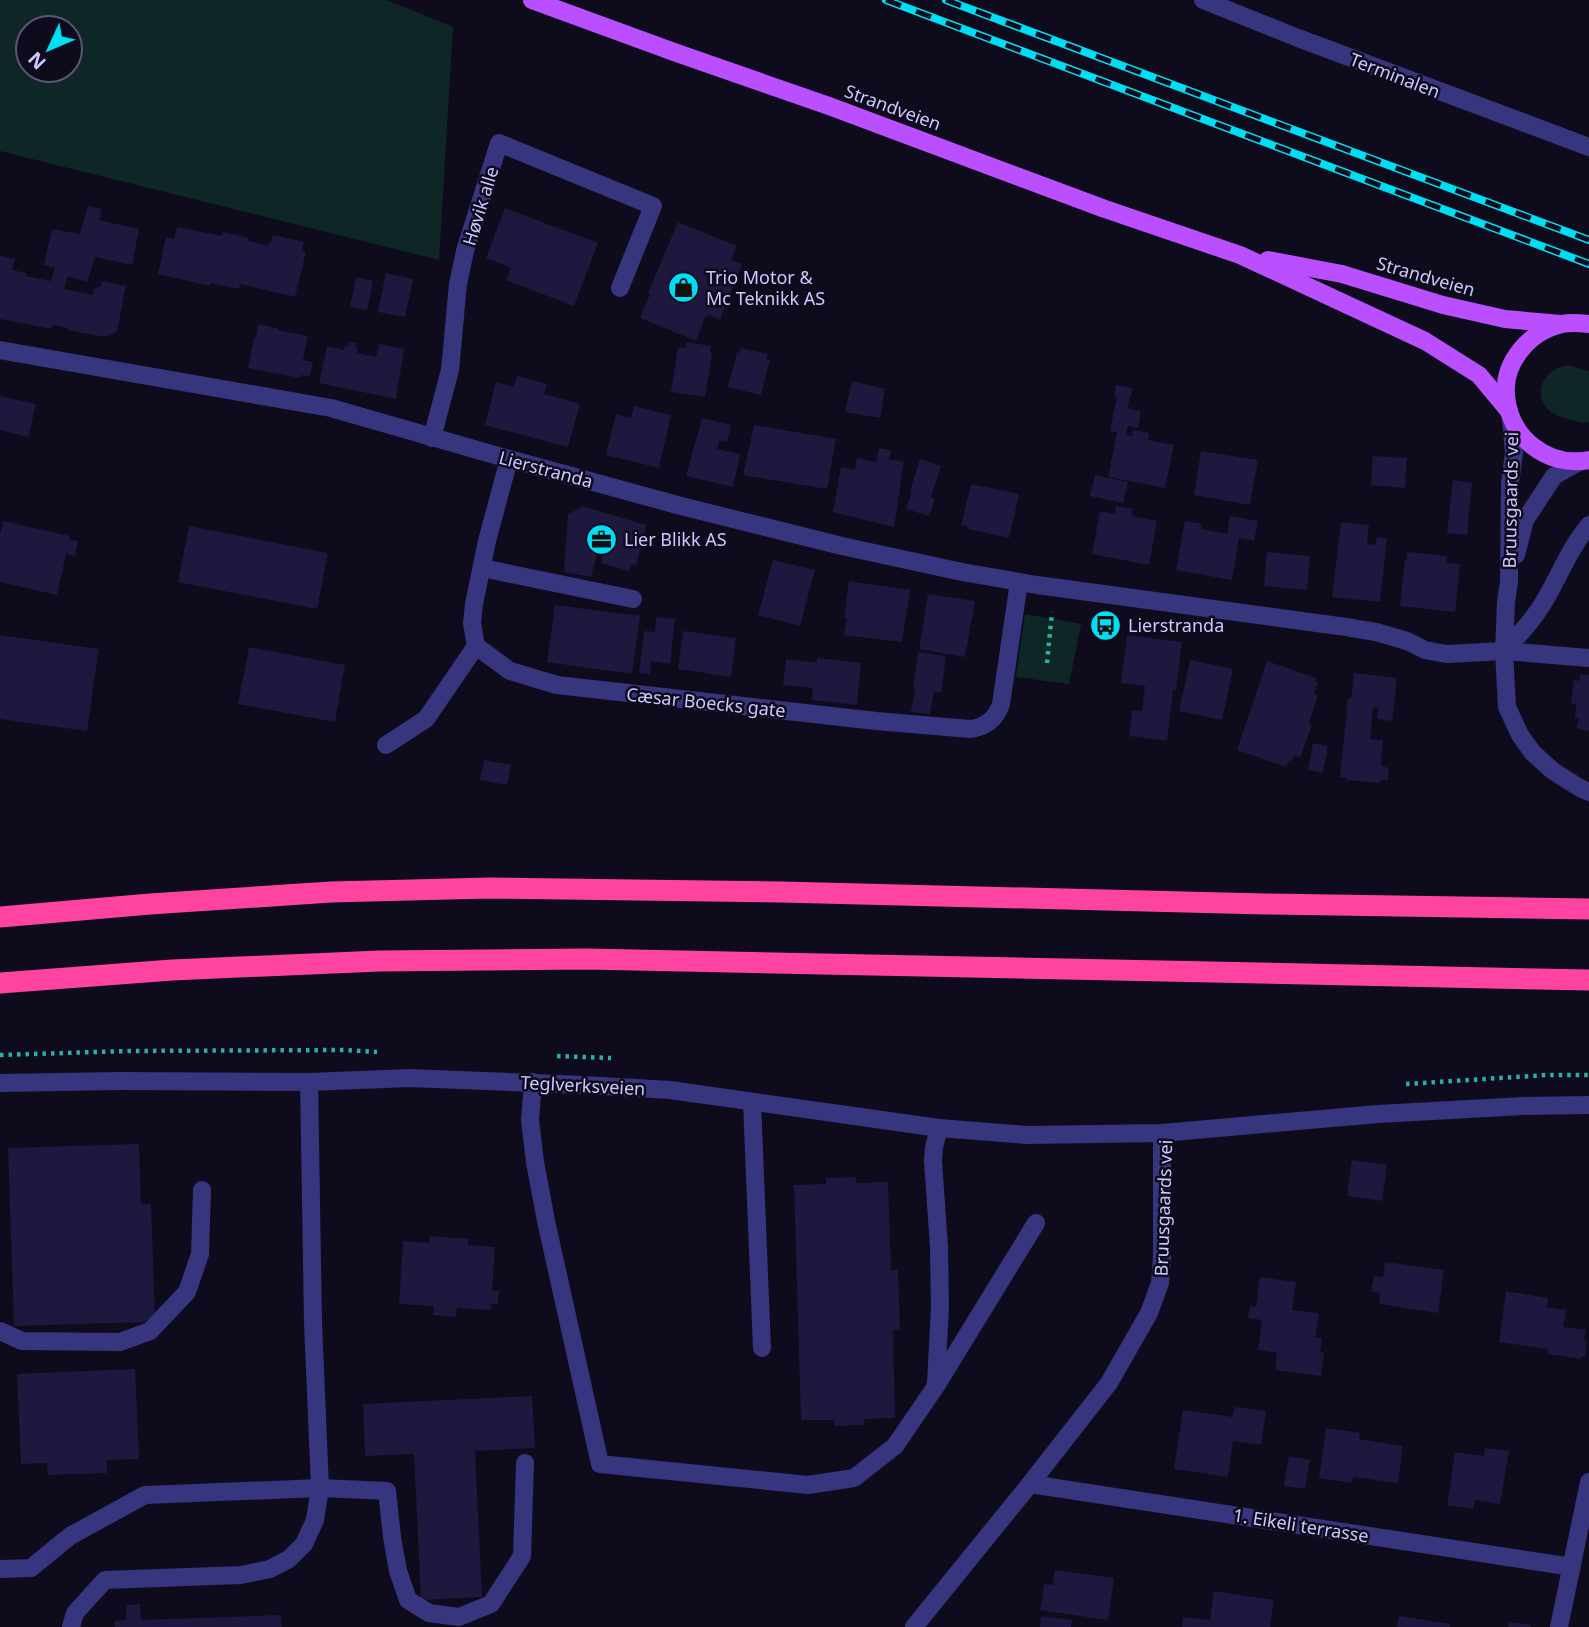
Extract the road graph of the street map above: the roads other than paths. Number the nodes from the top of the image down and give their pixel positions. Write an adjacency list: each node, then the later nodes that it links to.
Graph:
1 (532, 0): 4 (main road, Strandveien)
2 (1203, 0): 3 (street, Terminalen)
3 (1589, 147)
4 (1240, 255): 6 (main road, Strandveien); 9 (main road, Strandveien)
5 (620, 288): 10 (street, Høvik alle)
6 (1561, 324): 7 (main road, Strandveien); 9 (main road)
7 (1589, 324)
8 (0, 350): 10 (street, Lierstranda)
9 (1510, 415): 12 (main road, Strandveien); 16 (street, Bruusgaards vei)
10 (432, 438): 11 (street, Lierstranda)
11 (509, 459): 14 (street); 15 (street, Lierstranda)
12 (1585, 460): 16 (street, Bruusgaards vei)
13 (1589, 525): 19 (street)
14 (482, 568): 17 (street); 18 (street)
15 (1019, 582): 18 (street, Cæsar Boecks gate); 19 (street, Lierstranda)
16 (1509, 582): 19 (street, Bruusgaards vei)
17 (632, 599)
18 (476, 646): 21 (street)
19 (1504, 651): 20 (street, Lierstranda); 22 (street, Bruusgaards vei)
20 (1589, 659)
21 (386, 745)
22 (1589, 792)
23 (1589, 909): 24 (highway)
24 (0, 917)
25 (1589, 980): 26 (highway)
26 (0, 983)
27 (309, 1082): 28 (street, Teglverksveien); 29 (street, Teglverksveien); 42 (street)
28 (533, 1082): 30 (street, Teglverksveien); 38 (street)
29 (0, 1083)
30 (752, 1102): 32 (street, Teglverksveien); 37 (street)
31 (1589, 1105): 33 (street, Bruusgaards vei)
32 (939, 1128): 33 (street, Teglverksveien); 38 (street)
33 (1162, 1133): 41 (street, Bruusgaards vei)
34 (202, 1190): 36 (street)
35 (1036, 1223): 38 (street)
36 (0, 1331)
37 (762, 1348)
38 (936, 1386)
39 (525, 1463): 42 (street)
40 (1589, 1482): 43 (street)
41 (1031, 1484): 43 (street, 1. Eikeli terrasse); 46 (street, Bruusgaards vei)
42 (320, 1488): 44 (street); 45 (street)
43 (1572, 1567): 47 (street)
44 (0, 1569)
45 (71, 1627)
46 (914, 1627)
47 (1559, 1627)

